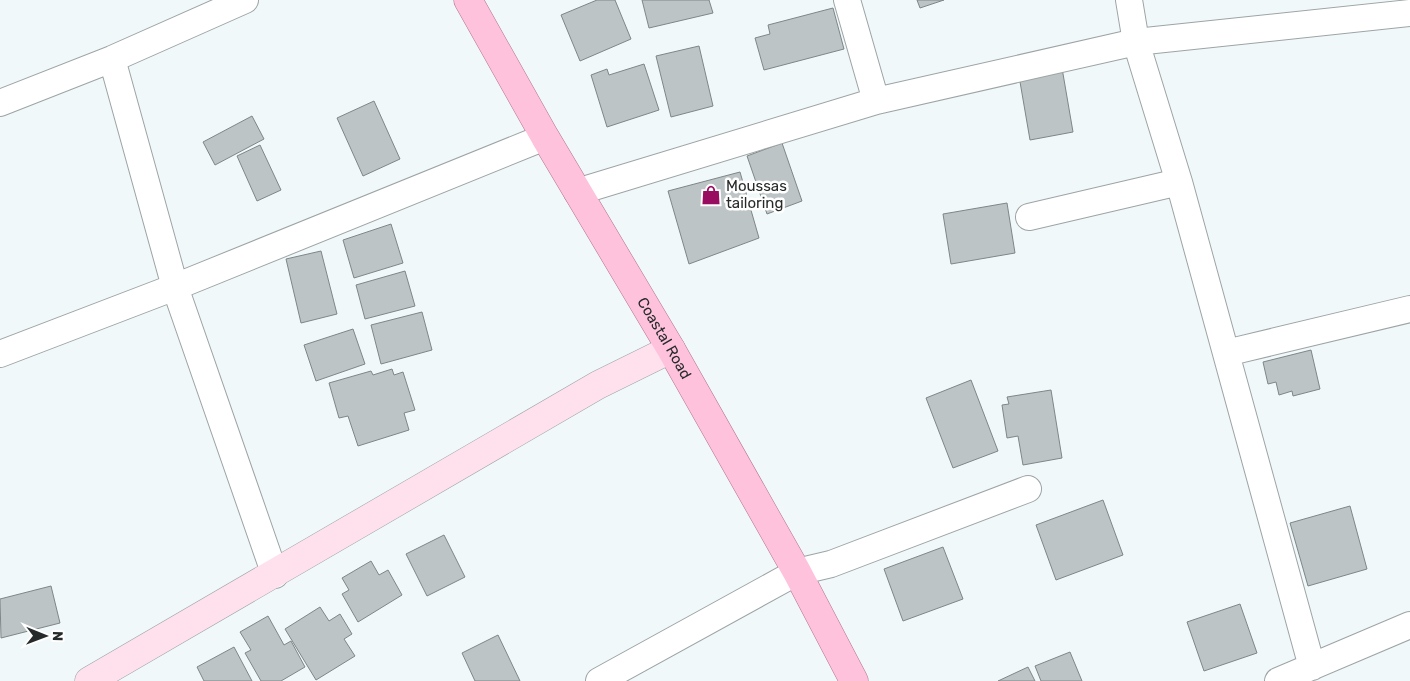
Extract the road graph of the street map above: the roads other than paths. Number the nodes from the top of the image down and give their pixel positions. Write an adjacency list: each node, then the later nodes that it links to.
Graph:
1 (244, 0): 7 (street)
2 (468, 0): 10 (main road, Coastal Road)
3 (847, 0): 8 (street)
4 (1129, 0): 6 (street)
5 (1404, 9): 6 (street)
6 (1136, 42): 8 (street); 11 (street)
7 (112, 59): 9 (street); 14 (street)
8 (876, 101): 12 (street)
9 (0, 103)
10 (545, 137): 12 (main road, Coastal Road); 14 (street)
11 (1179, 182): 13 (street); 17 (street)
12 (577, 192): 16 (main road, Coastal Road)
13 (1029, 217)
14 (175, 287): 18 (street); 21 (street)
15 (1410, 309): 17 (street)
16 (671, 349): 20 (main road, Coastal Road); 21 (street)
17 (1226, 353): 23 (street)
18 (0, 354)
19 (1028, 489): 20 (street)
20 (797, 572): 25 (street); 26 (main road, Coastal Road)
21 (275, 575): 24 (street)
22 (1410, 625): 23 (street)
23 (1312, 667): 27 (street)
24 (89, 681)
25 (599, 681)
26 (854, 681)
27 (1278, 681)

